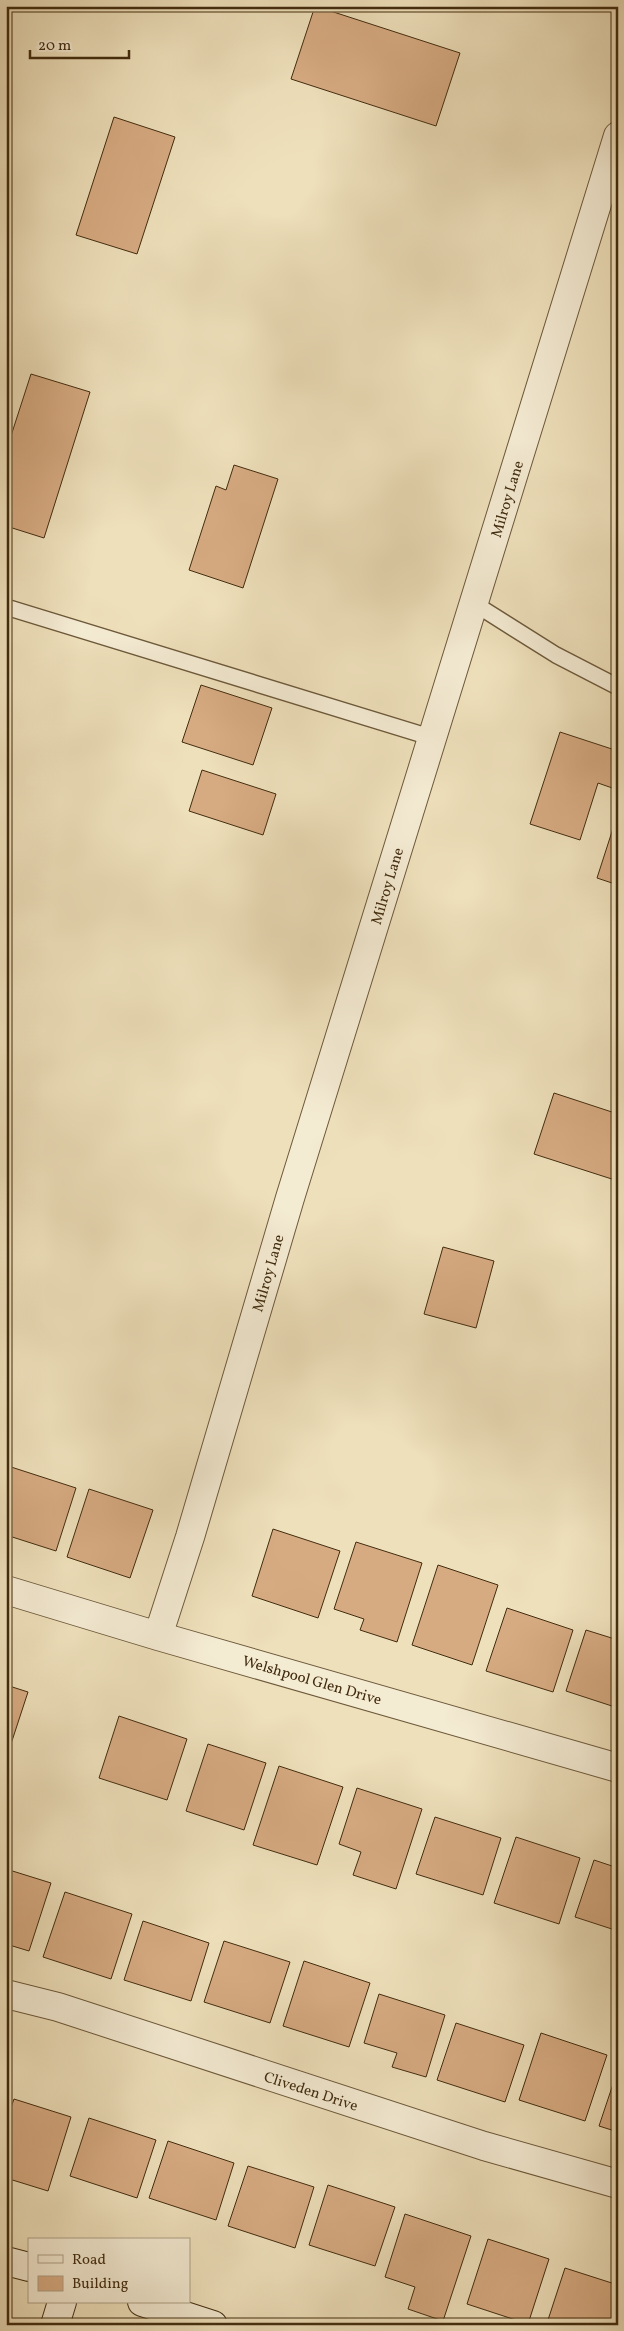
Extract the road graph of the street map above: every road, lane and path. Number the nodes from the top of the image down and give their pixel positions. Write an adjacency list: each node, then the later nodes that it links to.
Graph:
1 (618, 136): 2 (street, Milroy Lane)
2 (475, 604): 4 (lane); 5 (street, Milroy Lane)
3 (6, 607): 5 (lane)
4 (618, 687)
5 (433, 738): 7 (street, Milroy Lane)
6 (6, 1590): 7 (street, Welshpool Glen Drive)
7 (158, 1636): 8 (street, Welshpool Glen Drive)
8 (618, 1768)
9 (6, 1994): 10 (street, Cliveden Drive)
10 (618, 2184)
11 (6, 2260): 12 (street)
12 (28, 2267)
13 (61, 2304): 15 (street)
14 (148, 2304): 16 (street)
15 (55, 2325)
16 (213, 2325)

